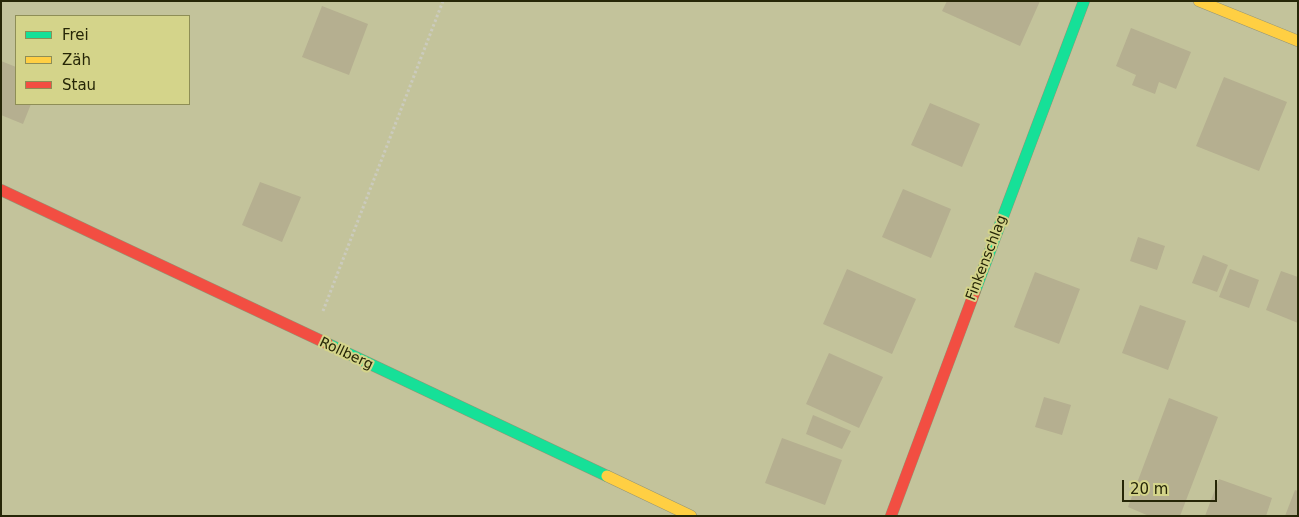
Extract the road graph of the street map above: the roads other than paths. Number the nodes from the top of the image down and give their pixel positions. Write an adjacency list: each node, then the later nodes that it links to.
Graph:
1 (1084, 1): 6 (main road, Finkenschlag)
2 (1199, 1): 3 (main road)
3 (1298, 41)
4 (1, 190): 5 (main road, Rollberg)
5 (691, 516)
6 (891, 516)

